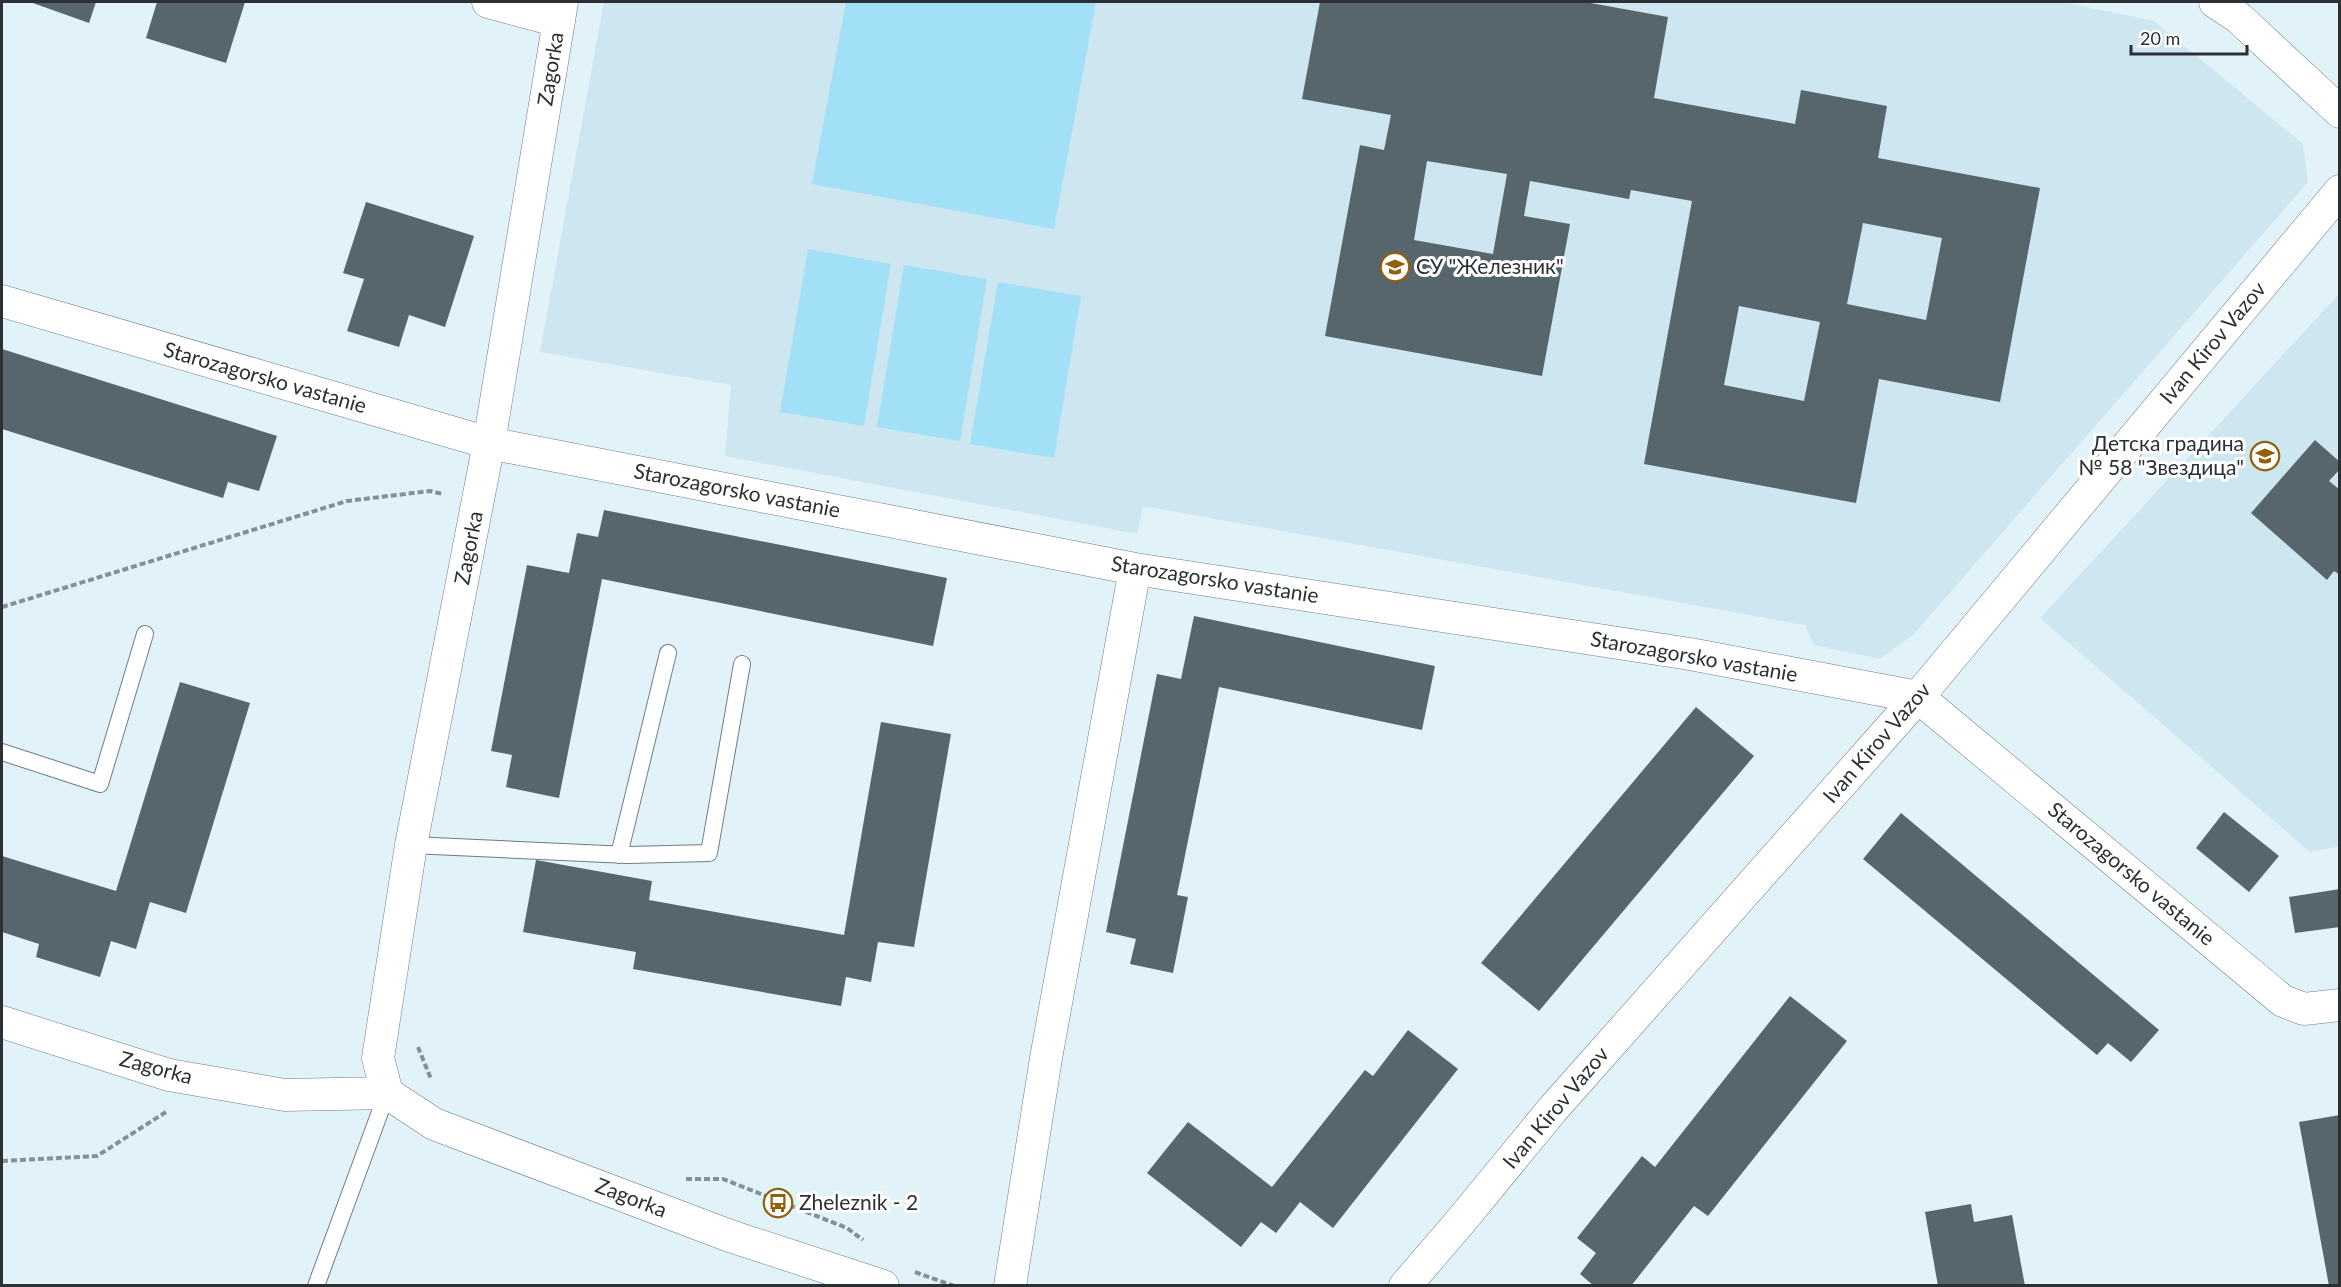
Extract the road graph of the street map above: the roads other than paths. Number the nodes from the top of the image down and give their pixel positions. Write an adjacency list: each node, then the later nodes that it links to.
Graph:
1 (488, 2): 3 (street)
2 (2215, 2): 4 (street)
3 (561, 11): 7 (street, Zagorka)
4 (2340, 112)
5 (2340, 191): 12 (street, Ivan Kirov Vazov)
6 (2, 301): 7 (street, Starozagorsko vastanie)
7 (489, 443): 8 (street, Starozagorsko vastanie); 14 (street, Zagorka)
8 (1135, 569): 12 (street, Starozagorsko vastanie); 21 (street)
9 (145, 634): 13 (lane)
10 (668, 653): 15 (lane)
11 (742, 664): 15 (lane)
12 (1918, 697): 16 (street, Starozagorsko vastanie); 22 (street, Ivan Kirov Vazov)
13 (2, 752)
14 (411, 845): 15 (lane); 18 (street, Zagorka)
15 (619, 855)
16 (2340, 1005)
17 (2, 1022): 18 (street, Zagorka)
18 (387, 1094): 19 (lane); 20 (street, Zagorka)
19 (316, 1286)
20 (883, 1286)
21 (1010, 1286)
22 (1405, 1286)

